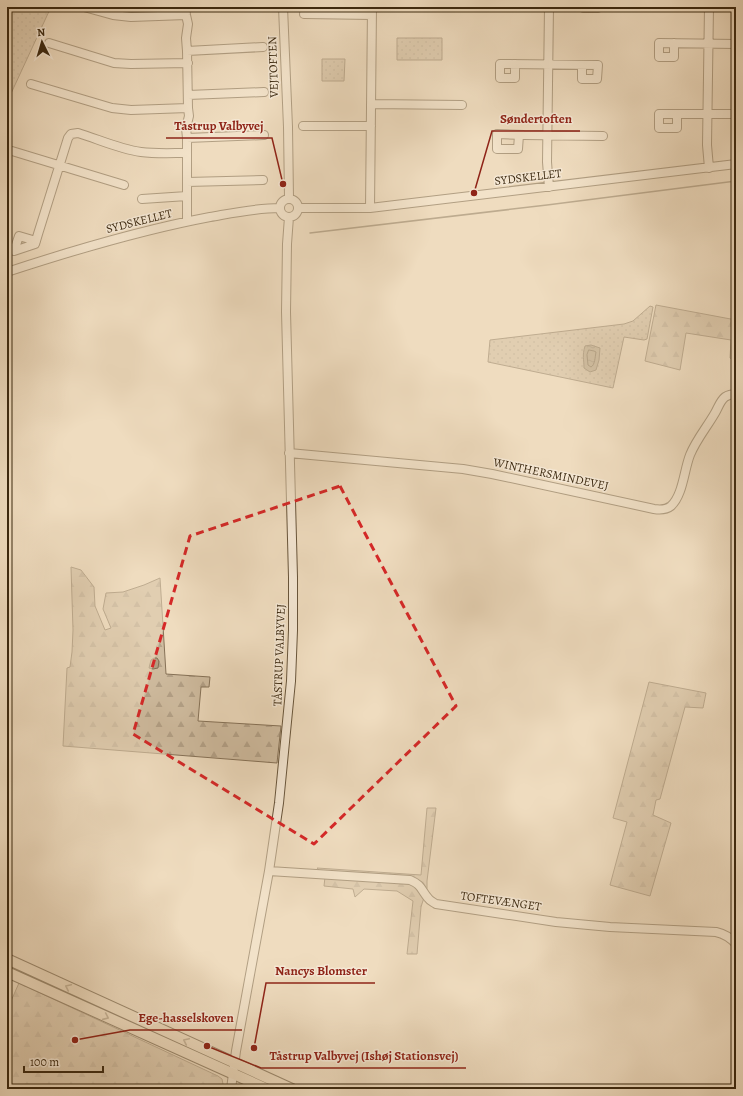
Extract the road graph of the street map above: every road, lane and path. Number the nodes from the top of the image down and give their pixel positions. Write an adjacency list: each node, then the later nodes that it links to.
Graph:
1 (84, 7): 9 (street)
2 (283, 7): 48 (street, VEJTOFTEN)
3 (500, 7): 4 (street)
4 (515, 7)
5 (549, 7): 20 (street)
6 (583, 7): 7 (street)
7 (598, 7)
8 (709, 7): 14 (street)
9 (186, 11): 17 (street)
10 (372, 11): 11 (street); 25 (street)
11 (304, 14)
12 (49, 43): 18 (street)
13 (674, 44): 14 (street)
14 (708, 44): 15 (street); 29 (street)
15 (736, 44)
16 (262, 47): 17 (street)
17 (187, 51): 18 (street)
18 (188, 62): 24 (street)
19 (515, 64): 20 (street)
20 (549, 65): 21 (street); 35 (street)
21 (582, 65)
22 (31, 84): 27 (street)
23 (264, 92): 24 (street)
24 (188, 96): 27 (street)
25 (371, 104): 26 (street); 32 (street)
26 (462, 105)
27 (188, 108): 37 (street)
28 (677, 114): 29 (street)
29 (708, 114): 30 (street); 42 (street)
30 (736, 114)
31 (303, 126): 32 (street)
32 (371, 126): 52 (street)
33 (264, 135): 37 (street)
34 (519, 135): 35 (street)
35 (548, 135): 36 (street); 46 (street)
36 (603, 136)
37 (187, 138): 39 (street)
38 (12, 151): 41 (street)
39 (187, 152): 41 (street); 44 (street)
40 (736, 164): 42 (street, SYDSKELLET)
41 (59, 165): 45 (street); 55 (street)
42 (710, 168): 46 (street, SYDSKELLET)
43 (262, 180): 44 (street)
44 (186, 182): 47 (street)
45 (124, 185)
46 (549, 187): 52 (street, SYDSKELLET)
47 (186, 196): 49 (street); 54 (street)
48 (289, 198): 50 (street); 51 (street)
49 (142, 199)
50 (280, 208): 53 (street); 54 (street, SYDSKELLET)
51 (298, 208): 52 (street, SYDSKELLET); 53 (street)
52 (370, 208)
53 (289, 217): 58 (street, TÅSTRUP VALBYVEJ)
54 (187, 221): 56 (street, SYDSKELLET)
55 (36, 241)
56 (7, 272)
57 (736, 394): 58 (street, WINTHERSMINDEVEJ)
58 (289, 453): 59 (street, TÅSTRUP VALBYVEJ)
59 (269, 871): 60 (street, TOFTEVÆNGET); 63 (street, TÅSTRUP VALBYVEJ)
60 (736, 944)
61 (7, 959): 63 (main road, one-way to 61)
62 (7, 972): 63 (main road, one-way to 63)
63 (233, 1068): 64 (street, TÅSTRUP VALBYVEJ); 65 (main road); 66 (main road)
64 (231, 1089)
65 (267, 1089)
66 (292, 1089)

